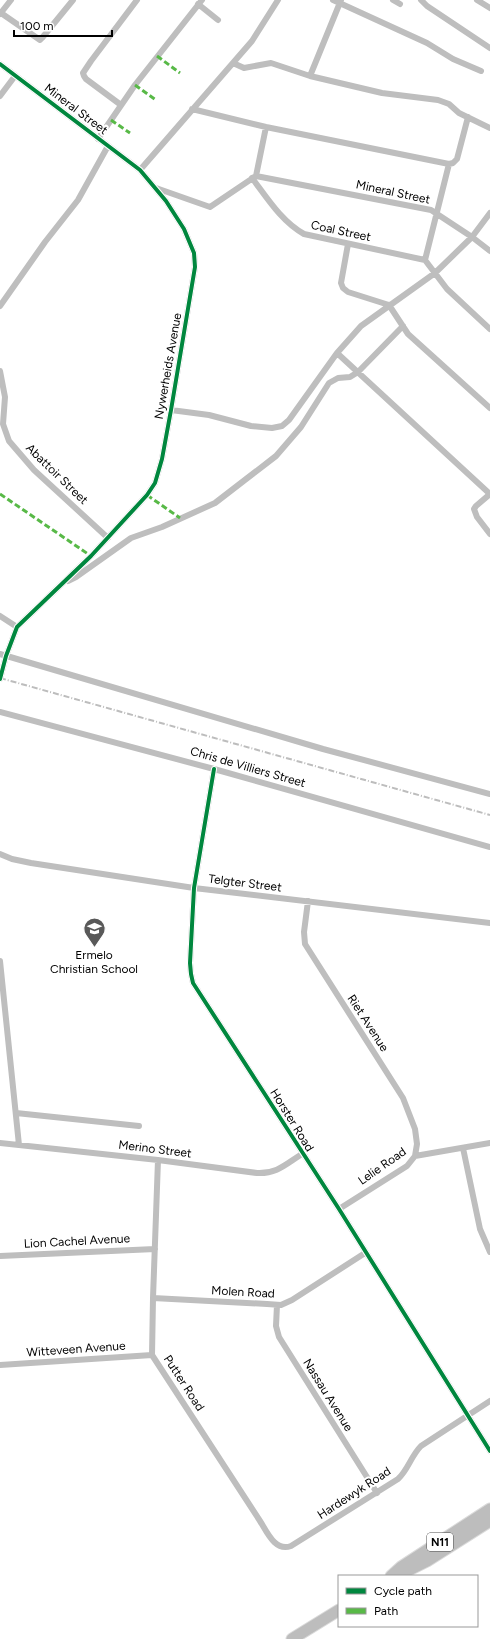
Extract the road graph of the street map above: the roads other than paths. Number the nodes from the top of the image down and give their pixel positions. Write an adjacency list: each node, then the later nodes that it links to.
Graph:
1 (11, 0): 13 (street)
2 (73, 0): 13 (street)
3 (137, 0): 22 (street)
4 (278, 0): 16 (street)
5 (333, 0): 10 (street)
6 (393, 0): 11 (street)
7 (422, 0): 15 (street)
8 (478, 0): 12 (street)
9 (200, 2): 14 (street); 22 (street)
10 (340, 2): 18 (street); 20 (street)
11 (400, 4)
12 (490, 8)
13 (0, 14)
14 (218, 20)
15 (490, 48)
16 (233, 63): 20 (street); 23 (street)
17 (0, 64): 19 (street, Mineral Street)
18 (481, 71)
19 (15, 76): 21 (street); 27 (street, Mineral Street)
20 (310, 76): 24 (street)
21 (0, 96)
22 (121, 105): 27 (street)
23 (192, 109): 25 (street); 30 (street)
24 (468, 117): 26 (street); 29 (street)
25 (266, 127): 29 (street); 31 (street)
26 (490, 128)
27 (98, 139): 28 (street, Mineral Street)
28 (108, 146): 30 (street, Mineral Street); 41 (street)
29 (449, 164): 33 (street, Mineral Street)
30 (140, 170): 32 (street, Nywerheids Avenue)
31 (254, 177): 32 (street); 33 (street, Mineral Street); 36 (street, Coal Street)
32 (155, 188): 48 (street, Nywerheids Avenue)
33 (436, 213): 35 (street); 38 (street)
34 (490, 213): 35 (street)
35 (472, 236): 37 (street); 39 (street)
36 (348, 244): 38 (street, Coal Street); 40 (street)
37 (490, 251)
38 (425, 260): 39 (street)
39 (435, 273): 40 (street); 43 (street)
40 (391, 303): 42 (street); 44 (street)
41 (0, 306)
42 (403, 326): 46 (street); 47 (street)
43 (490, 329)
44 (338, 353): 46 (street); 48 (street)
45 (0, 371): 51 (street, Abattoir Street)
46 (358, 372): 49 (street); 52 (street)
47 (490, 408)
48 (172, 410): 51 (street, Nywerheids Avenue)
49 (490, 494): 50 (street)
50 (490, 534)
51 (108, 538): 52 (street, Nywerheids Avenue)
52 (63, 583): 54 (street, Nywerheids Avenue)
53 (0, 616): 54 (street)
54 (17, 627): 55 (street)
55 (3, 655): 56 (street, bridge); 59 (street)
56 (0, 680)
57 (0, 712): 58 (street, Chris de Villiers Street)
58 (214, 768): 60 (street, Chris de Villiers Street); 62 (street, Horster Road)
59 (490, 794)
60 (490, 847)
61 (0, 854): 62 (street, Telgter Street)
62 (194, 888): 63 (street, Telgter Street); 72 (street, Horster Road)
63 (308, 901): 64 (street, Telgter Street); 73 (street, Riet Avenue)
64 (490, 922)
65 (0, 961): 66 (street)
66 (16, 1113): 67 (street); 70 (street)
67 (139, 1126)
68 (0, 1143): 70 (street, Merino Street)
69 (490, 1143): 71 (street, Lelie Road)
70 (20, 1145): 74 (street, Merino Street)
71 (464, 1148): 73 (street, Lelie Road); 77 (street)
72 (302, 1154): 74 (street, Merino Street); 75 (street, Horster Road)
73 (415, 1156): 75 (street, Lelie Road)
74 (158, 1160): 76 (street, Putter Road)
75 (339, 1209): 78 (street, Horster Road)
76 (155, 1249): 79 (street, Lion Cachel Avenue); 80 (street, Putter Road)
77 (490, 1252)
78 (365, 1253): 81 (street, Molen Road); 85 (street, Horster Road)
79 (0, 1256)
80 (153, 1298): 81 (street, Molen Road); 82 (street, Putter Road)
81 (277, 1305): 87 (street, Nassau Avenue)
82 (152, 1356): 83 (street, Witteveen Avenue); 90 (street, Putter Road)
83 (0, 1365)
84 (490, 1401): 85 (street, Hardewyk Road)
85 (467, 1416): 86 (street, Horster Road); 87 (street, Hardewyk Road)
86 (490, 1451)
87 (376, 1493): 90 (street, Hardewyk Road)
88 (490, 1509): 91 (highway, N11)
89 (490, 1521): 92 (highway, N11)
90 (278, 1546)
91 (392, 1575)
92 (400, 1575)
93 (338, 1611): 94 (highway)
94 (292, 1639)

